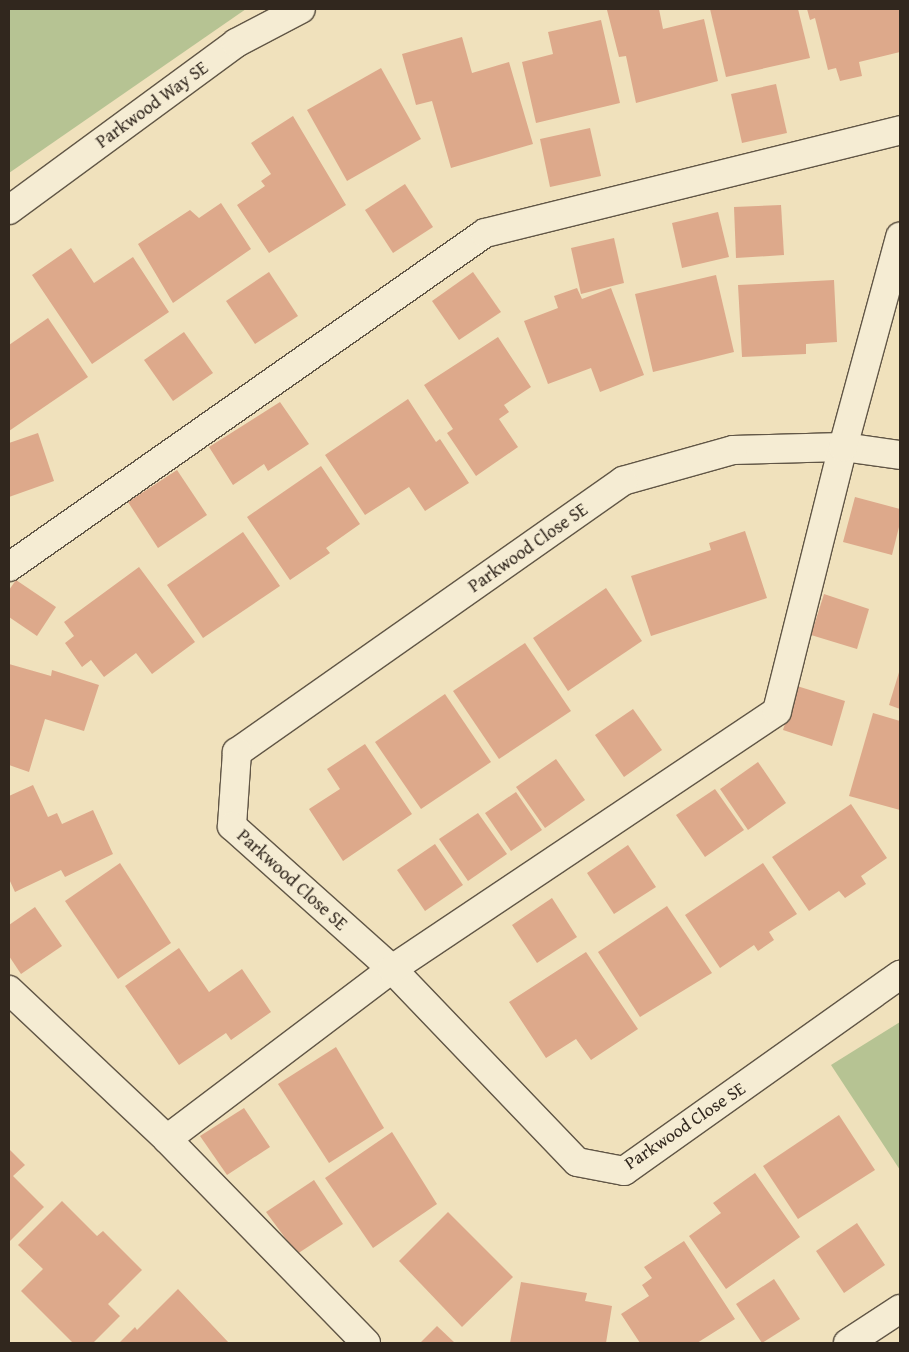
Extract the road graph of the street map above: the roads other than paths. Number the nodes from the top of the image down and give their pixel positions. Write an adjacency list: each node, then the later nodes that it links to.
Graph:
1 (301, 9): 3 (street, Parkwood Way SE)
2 (900, 130): 7 (street)
3 (9, 210)
4 (900, 237): 5 (street)
5 (843, 447): 6 (street, Parkwood Close SE); 8 (street); 8 (street, Parkwood Close SE)
6 (900, 455)
7 (9, 567)
8 (392, 969): 9 (street, Parkwood Close SE); 11 (street)
9 (900, 975)
10 (9, 990): 11 (street)
11 (167, 1139): 13 (street)
12 (900, 1309): 14 (street)
13 (366, 1343)
14 (848, 1343)

